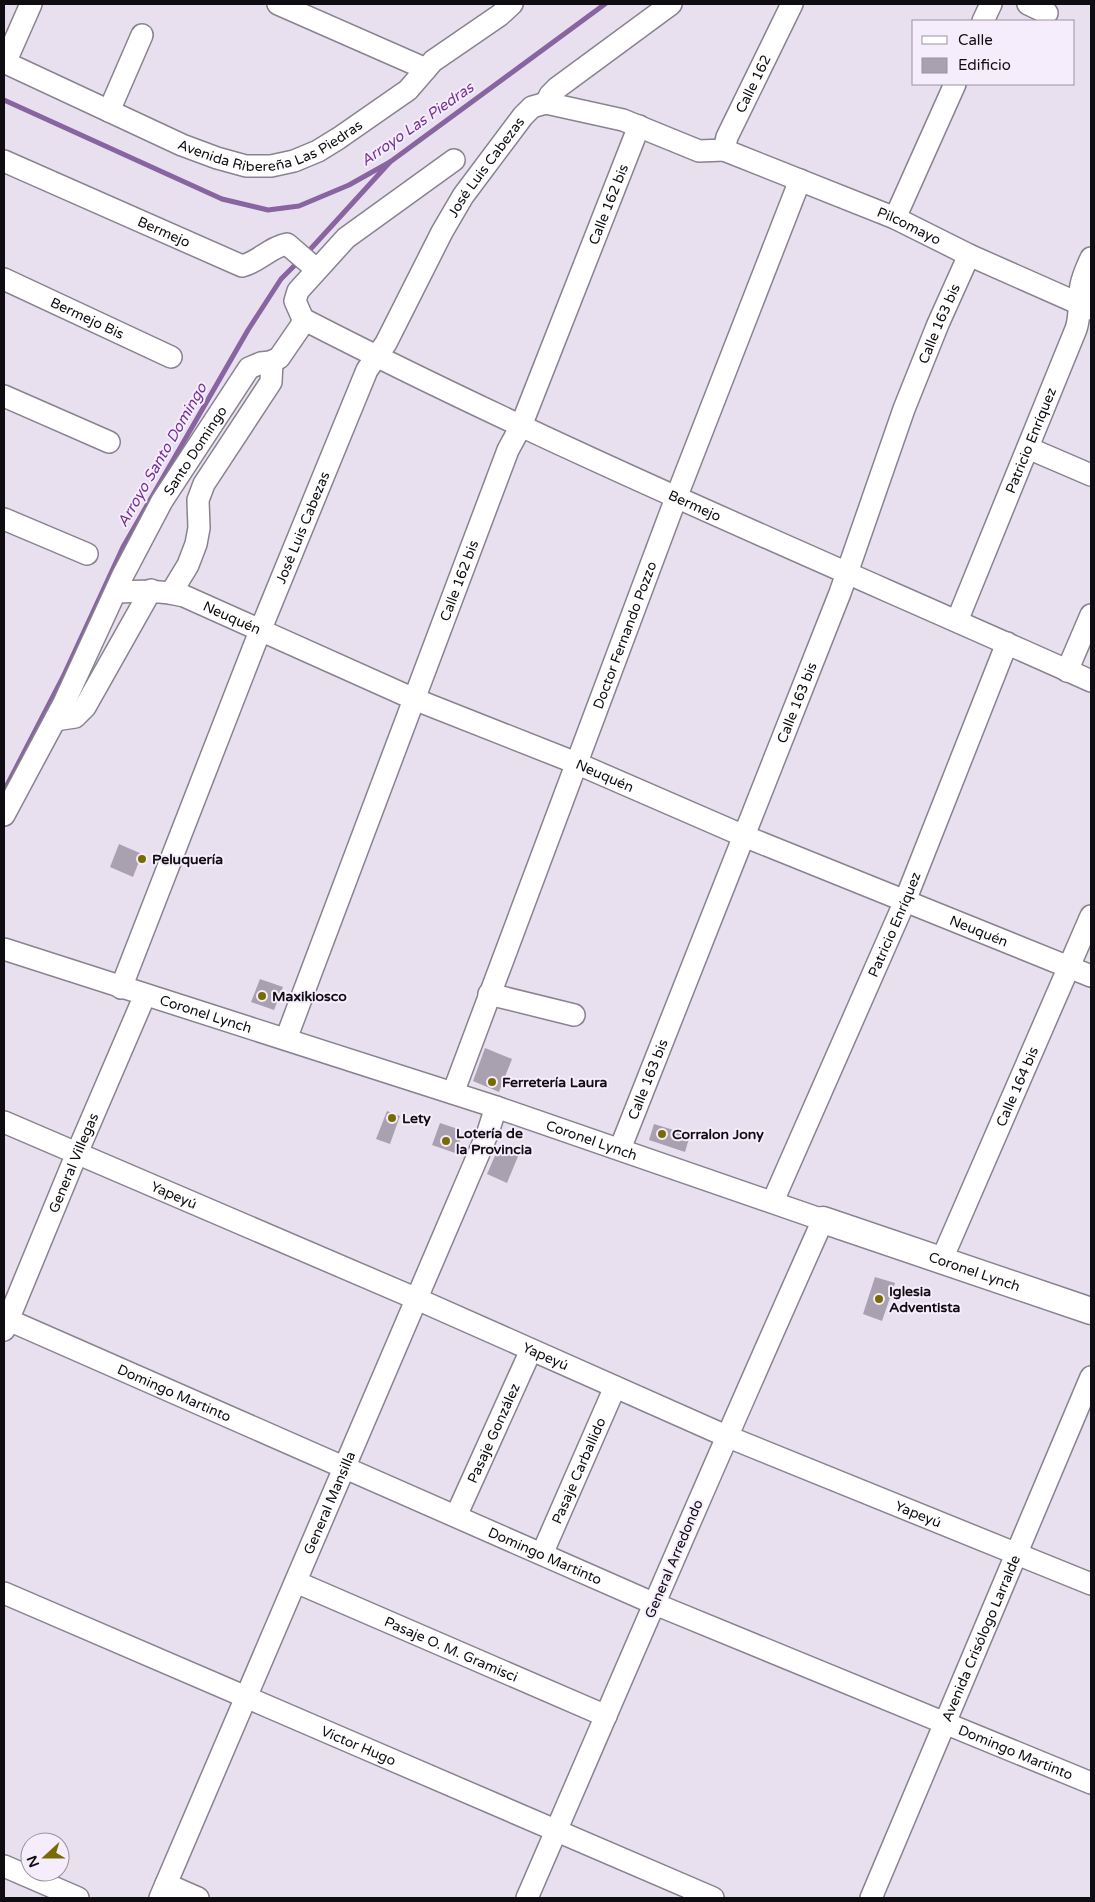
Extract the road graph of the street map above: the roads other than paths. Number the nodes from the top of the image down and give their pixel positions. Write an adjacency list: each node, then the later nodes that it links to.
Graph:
1 (31, 4): 11 (street)
2 (278, 4): 12 (street)
3 (512, 4): 12 (street, Avenida Ribereña Las Piedras)
4 (671, 4): 14 (street)
5 (792, 4): 17 (street, Calle 162)
6 (991, 4): 9 (street)
7 (1028, 4): 8 (street)
8 (1047, 13)
9 (983, 20)
10 (142, 34): 15 (street)
11 (4, 62): 15 (street, Avenida Ribereña Las Piedras)
12 (426, 69): 15 (street, Avenida Ribereña Las Piedras)
13 (955, 85): 21 (street)
14 (546, 103): 16 (street, Pilcomayo); 28 (street, José Luis Cabezas)
15 (108, 111)
16 (639, 126): 17 (street, Pilcomayo); 32 (street, Calle 162 bis)
17 (715, 151): 20 (street, Pilcomayo)
18 (454, 160): 24 (street)
19 (4, 161): 24 (street, Bermejo)
20 (800, 180): 21 (street, Pilcomayo); 36 (street, Doctor Fernando Pozzo)
21 (895, 218): 22 (street, Pilcomayo)
22 (970, 255): 26 (street, Pilcomayo); 39 (street, Calle 163 bis)
23 (1091, 258): 26 (street, Patricio Enríquez)
24 (314, 267): 27 (street)
25 (4, 279): 29 (street, Bermejo Bis)
26 (1086, 306): 34 (street, Patricio Enríquez)
27 (303, 319): 28 (street, Bermejo); 30 (street)
28 (376, 356): 32 (street, Bermejo); 44 (street, José Luis Cabezas)
29 (171, 357)
30 (272, 362): 40 (street, Santo Domingo); 41 (street)
31 (4, 396): 33 (street)
32 (521, 426): 36 (street, Bermejo); 48 (street, Calle 162 bis)
33 (109, 442)
34 (1028, 448): 35 (street); 43 (street, Patricio Enríquez)
35 (1091, 475)
36 (676, 498): 39 (street, Bermejo); 50 (street, Doctor Fernando Pozzo)
37 (4, 519): 38 (street)
38 (87, 554)
39 (845, 573): 43 (street, Bermejo); 52 (street, Calle 163 bis)
40 (116, 592): 41 (street, Neuquén); 49 (street, Santo Domingo)
41 (161, 592): 44 (street, Neuquén); 49 (street)
42 (1091, 616): 46 (street)
43 (957, 621): 45 (street, Bermejo)
44 (260, 631): 48 (street, Neuquén); 58 (street, José Luis Cabezas)
45 (1007, 644): 46 (street, Bermejo); 53 (street, Patricio Enríquez)
46 (1067, 671): 47 (street, Bermejo)
47 (1091, 681)
48 (414, 699): 50 (street, Neuquén); 62 (street, Calle 162 bis)
49 (55, 720): 51 (street, Santo Domingo)
50 (576, 763): 52 (street, Neuquén); 59 (street, Doctor Fernando Pozzo)
51 (4, 815)
52 (744, 836): 53 (street, Neuquén); 66 (street, Calle 163 bis)
53 (905, 900): 56 (street, Neuquén); 68 (street, Patricio Enríquez)
54 (1091, 916): 56 (street, Calle 164 bis)
55 (4, 949): 58 (street, Coronel Lynch)
56 (1070, 967): 57 (street, Neuquén); 70 (street, Calle 164 bis)
57 (1091, 976)
58 (121, 988): 60 (street, Coronel Lynch)
59 (489, 994): 61 (street); 63 (street, Doctor Fernando Pozzo)
60 (145, 995): 62 (street, Coronel Lynch); 67 (street, General Villegas)
61 (574, 1015)
62 (286, 1039): 63 (street, Coronel Lynch)
63 (452, 1093): 64 (street, Coronel Lynch)
64 (496, 1107): 66 (street, Coronel Lynch); 71 (street, General Mansilla)
65 (4, 1122): 67 (street, Yapeyú)
66 (620, 1149): 68 (street, Coronel Lynch)
67 (77, 1153): 71 (street, Yapeyú); 73 (street, General Villegas)
68 (773, 1201): 69 (street, Coronel Lynch)
69 (823, 1220): 70 (main road, Coronel Lynch); 77 (street, General Arredondo)
70 (942, 1260): 72 (main road, Coronel Lynch)
71 (417, 1299): 74 (street, Yapeyú); 78 (street, General Mansilla)
72 (1091, 1310)
73 (5, 1323): 78 (street, Domingo Martinto)
74 (532, 1350): 76 (street, Yapeyú); 79 (street, Pasaje González)
75 (1091, 1377): 81 (street, Avenida Crisólogo Larralde)
76 (615, 1388): 77 (street, Yapeyú); 80 (street, Pasaje Carballido)
77 (726, 1436): 81 (street, Yapeyú); 85 (street, General Arredondo)
78 (343, 1468): 79 (street, Domingo Martinto); 82 (street, General Mansilla)
79 (456, 1516): 80 (street, Domingo Martinto)
80 (542, 1554): 85 (street, Domingo Martinto)
81 (1018, 1554): 83 (street, Yapeyú); 88 (street, Avenida Crisólogo Larralde)
82 (296, 1582): 86 (street, General Mansilla); 87 (street, Pasaje O. M. Gramisci)
83 (1091, 1584)
84 (4, 1593): 86 (street, Victor Hugo)
85 (655, 1604): 87 (street, General Arredondo); 88 (street, Domingo Martinto)
86 (245, 1698): 90 (street, Victor Hugo); 92 (street, General Mansilla)
87 (606, 1716): 90 (street, General Arredondo)
88 (944, 1722): 89 (street, Domingo Martinto); 97 (street, Avenida Crisólogo Larralde)
89 (1091, 1783)
90 (557, 1830): 95 (street, General Arredondo); 96 (street, Victor Hugo)
91 (4, 1866): 93 (street)
92 (163, 1891): 94 (street)
93 (78, 1898)
94 (198, 1898)
95 (527, 1898)
96 (713, 1898)
97 (871, 1898)

